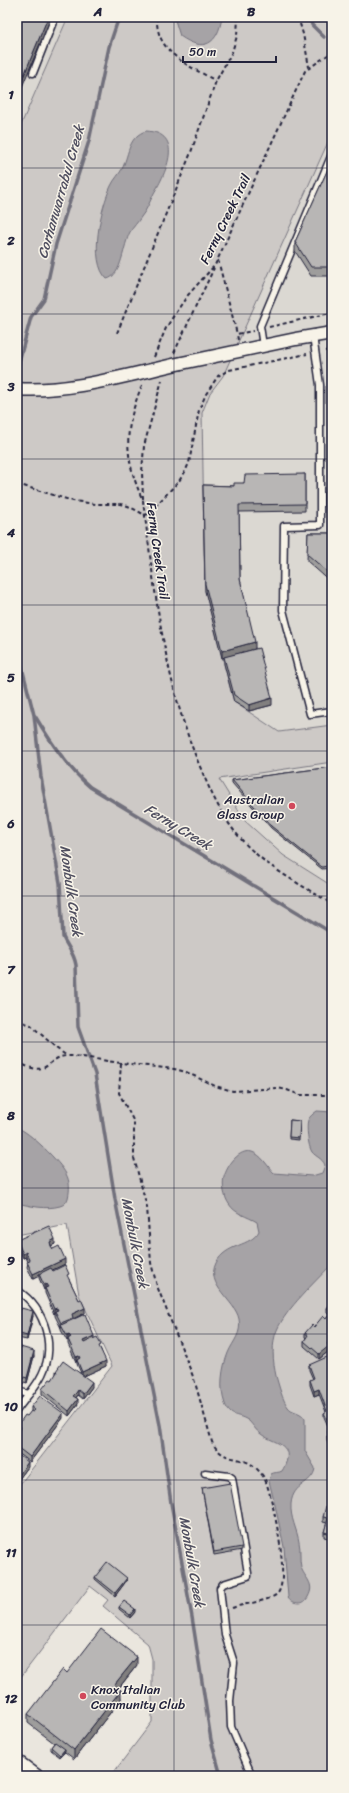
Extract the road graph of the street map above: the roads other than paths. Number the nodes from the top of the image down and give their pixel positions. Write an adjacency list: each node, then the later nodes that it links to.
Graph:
1 (56, 17): 2 (lane)
2 (32, 73)
3 (332, 154): 6 (lane)
4 (332, 333): 5 (street)
5 (313, 336): 6 (street); 8 (lane)
6 (263, 346): 7 (street, bridge)
7 (17, 389)
8 (332, 711)
9 (17, 1290): 11 (lane)
10 (17, 1390): 11 (lane)
11 (29, 1394): 12 (lane)
12 (17, 1410)
13 (205, 1473): 16 (lane)
14 (17, 1761): 15 (street)
15 (37, 1776)
16 (252, 1776)

